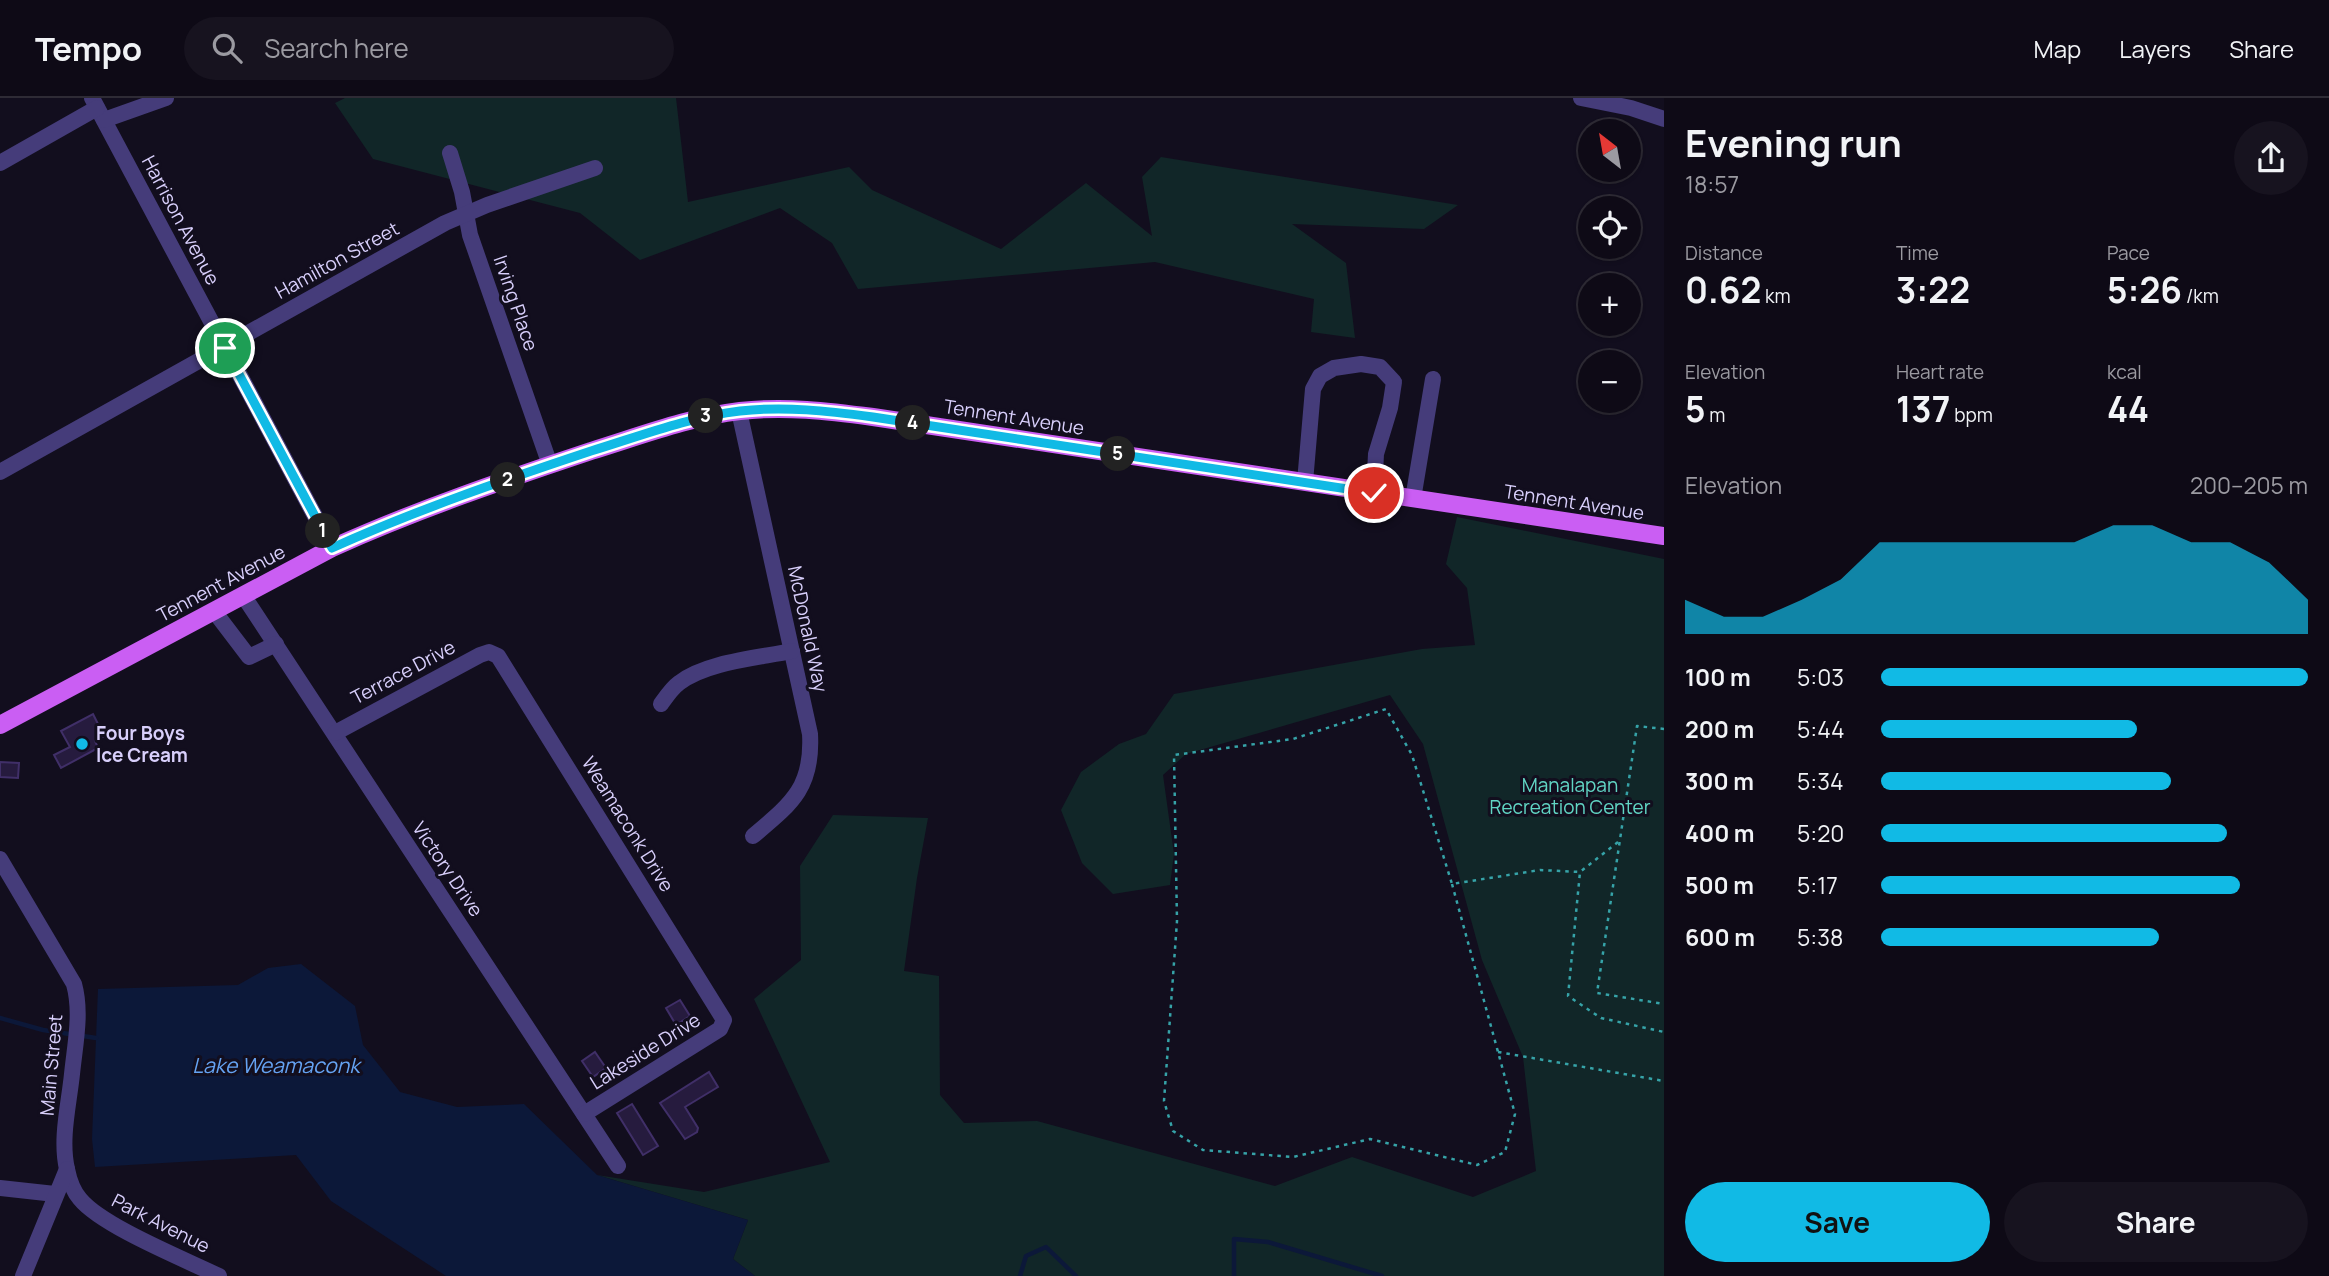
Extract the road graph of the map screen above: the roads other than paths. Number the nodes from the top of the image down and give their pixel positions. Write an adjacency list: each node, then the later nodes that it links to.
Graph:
1 (166, 98): 4 (street)
2 (1581, 98): 3 (street)
3 (1633, 103): 5 (street)
4 (98, 109): 7 (street); 10 (street, Harrison Avenue)
5 (1664, 119)
6 (450, 153): 9 (street, Irving Place)
7 (0, 163)
8 (595, 168): 9 (street, Hamilton Street)
9 (466, 214): 10 (street, Hamilton Street); 13 (street, Irving Place)
10 (225, 348): 14 (street, Hamilton Street); 19 (street, Harrison Avenue)
11 (1433, 379): 17 (street)
12 (739, 411): 13 (main road, Tennent Avenue); 15 (main road, Tennent Avenue); 23 (street, McDonald Way)
13 (550, 465): 19 (main road, Tennent Avenue)
14 (0, 472)
15 (1306, 482): 16 (main road, Tennent Avenue); 16 (street)
16 (1374, 493): 17 (main road, Tennent Avenue)
17 (1413, 499): 18 (main road, Tennent Avenue)
18 (1664, 536)
19 (332, 548): 20 (main road, Tennent Avenue)
20 (243, 595): 21 (main road, Tennent Avenue); 22 (street, Victory Drive)
21 (214, 611): 22 (street); 26 (main road, Tennent Avenue)
22 (276, 644): 27 (street, Victory Drive)
23 (792, 651): 25 (street); 28 (street, McDonald Way)
24 (494, 653): 27 (street, Terrace Drive); 30 (street, Weamaconk Drive)
25 (661, 704)
26 (0, 725)
27 (334, 733): 31 (street, Victory Drive)
28 (753, 836)
29 (0, 859): 33 (street, Main Street)
30 (724, 1020): 31 (street, Lakeside Drive)
31 (584, 1114): 32 (street, Victory Drive)
32 (618, 1166)
33 (67, 1169): 35 (street); 37 (street, Park Avenue)
34 (0, 1188): 35 (street)
35 (55, 1194): 36 (street)
36 (23, 1276)
37 (219, 1276)

